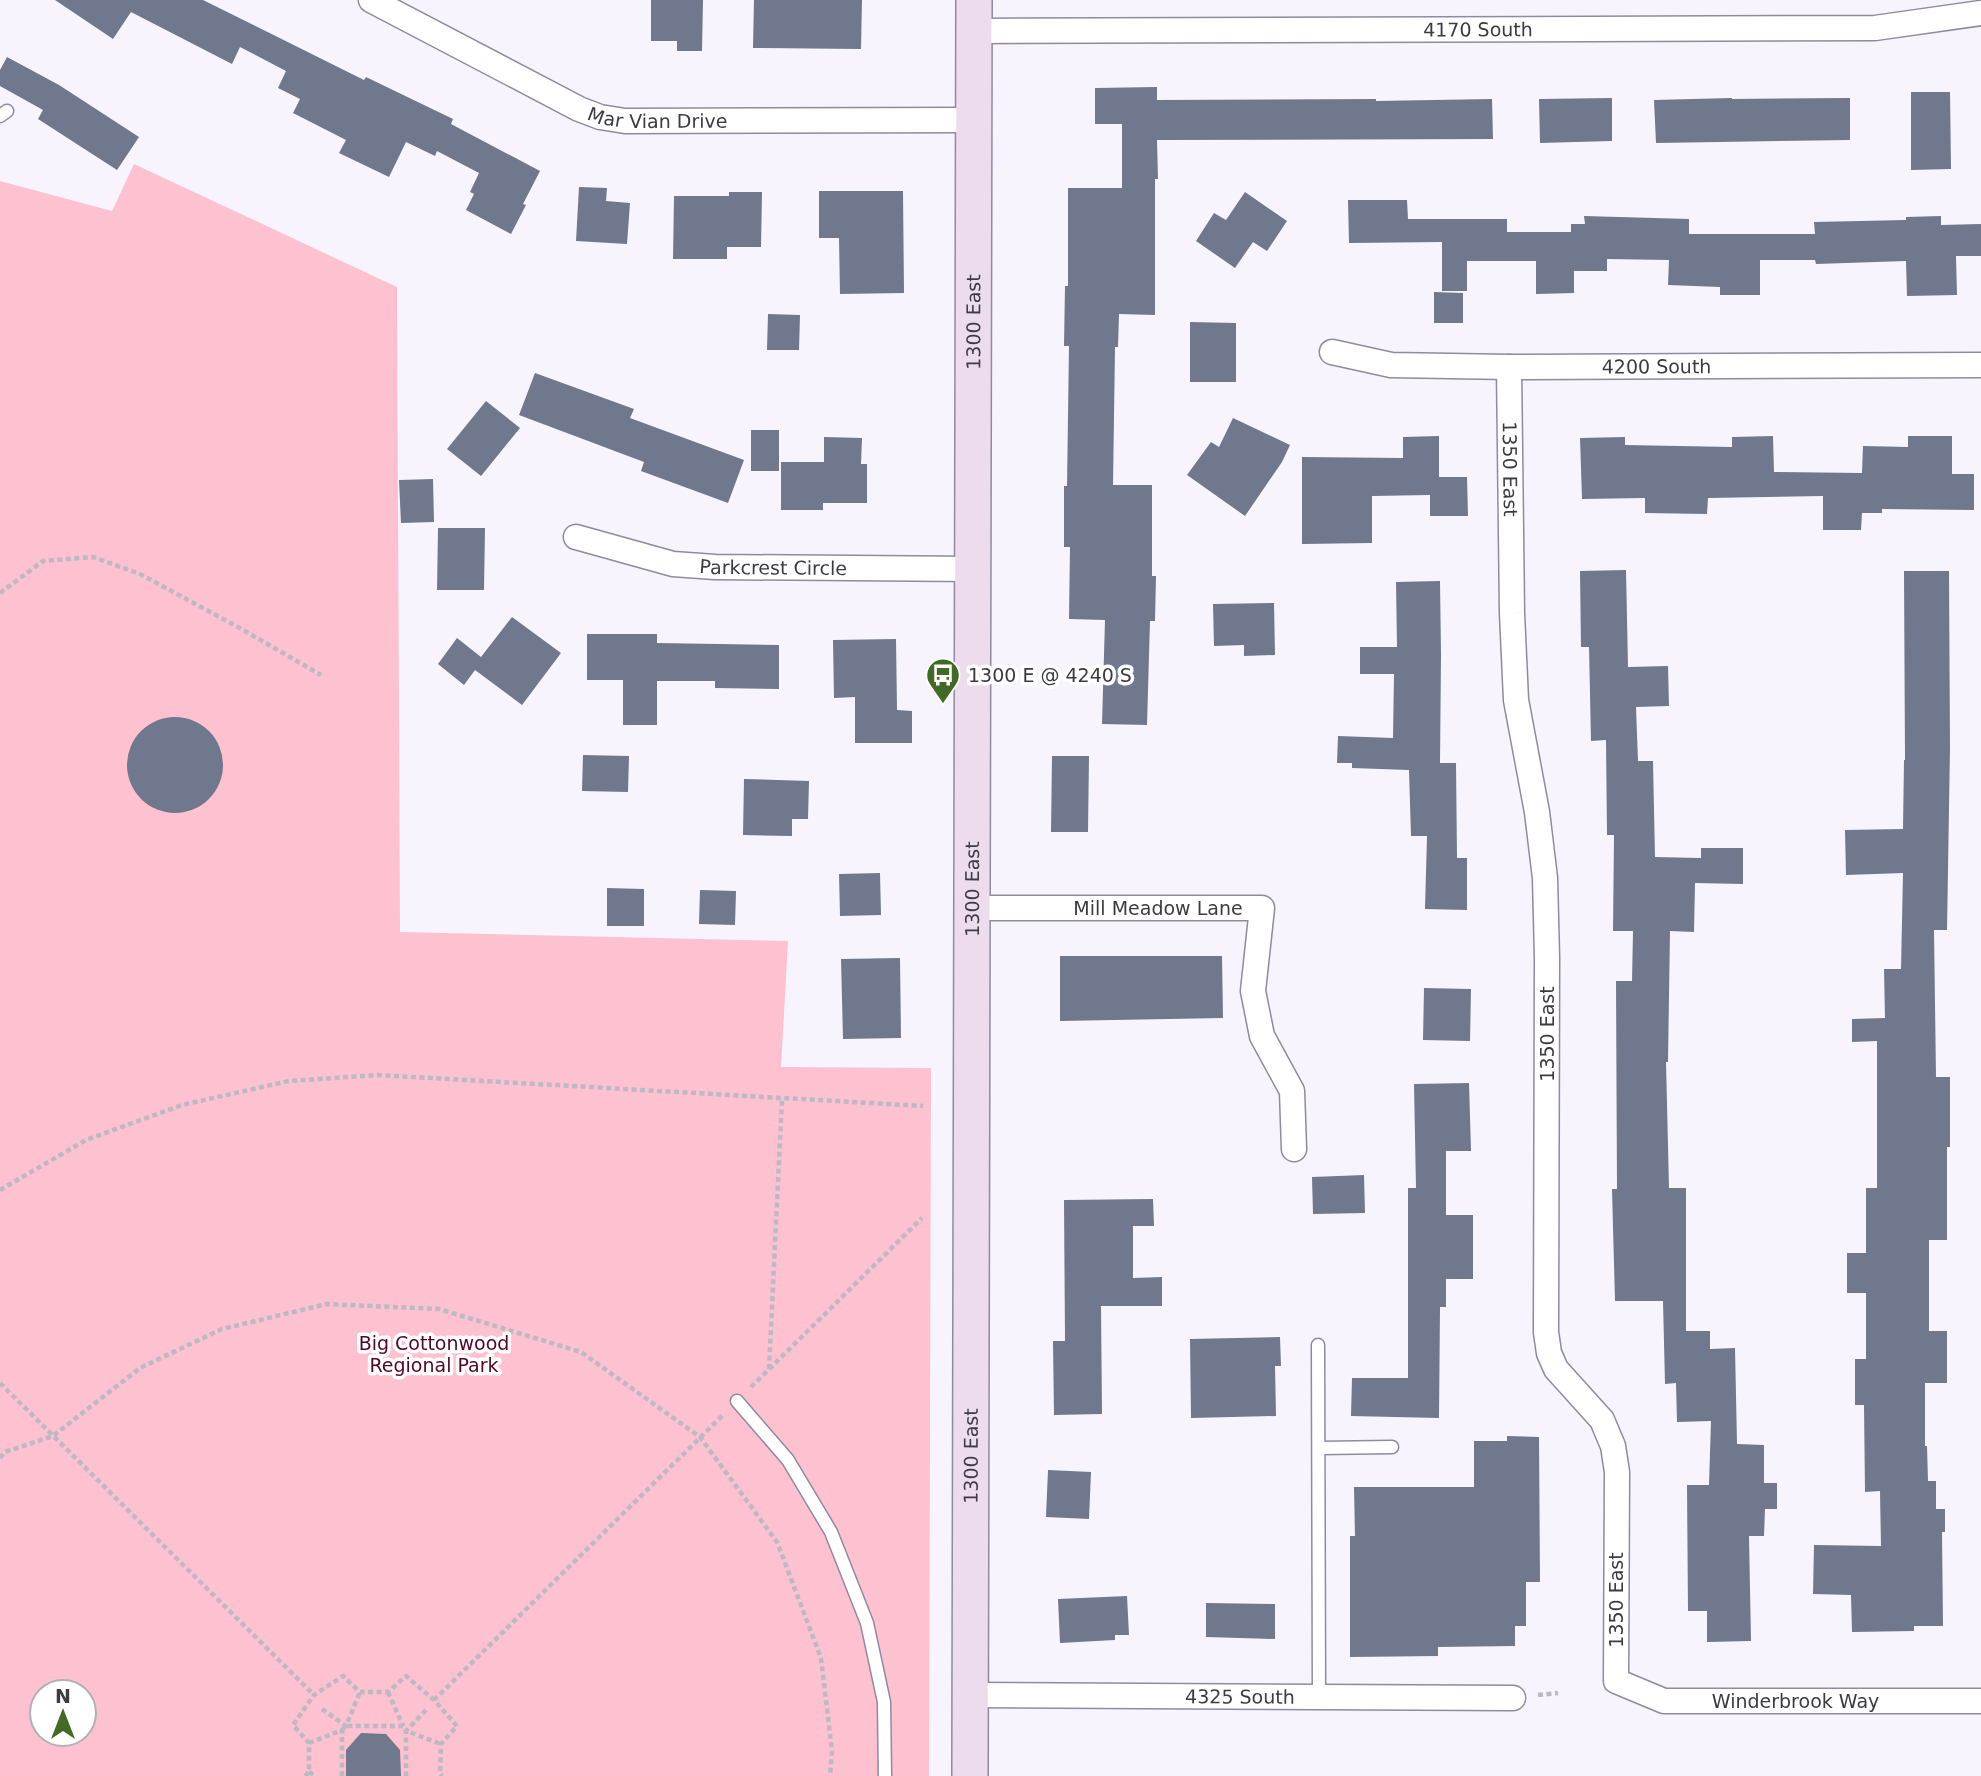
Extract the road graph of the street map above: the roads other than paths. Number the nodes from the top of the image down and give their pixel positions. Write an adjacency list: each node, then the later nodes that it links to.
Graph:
1 (371, 0): 4 (street, Mar Vian Drive)
2 (1981, 13): 3 (street, 4170 South)
3 (974, 16): 4 (main road, 1300 East)
4 (973, 120): 9 (main road, 1300 East)
5 (1332, 352): 7 (street, 4200 South)
6 (1981, 365): 7 (street, 4200 South)
7 (1509, 367): 16 (street, 1350 East)
8 (576, 537): 9 (street, Parkcrest Circle)
9 (973, 569): 10 (main road, 1300 East)
10 (971, 908): 11 (street, Mill Meadow Lane); 17 (main road, 1300 East)
11 (1294, 1149)
12 (1318, 1345): 14 (lane)
13 (737, 1401): 21 (lane)
14 (1319, 1447): 15 (lane); 18 (lane)
15 (1392, 1447)
16 (1616, 1681): 20 (street, Winderbrook Way)
17 (969, 1695): 18 (street, 4325 South); 22 (main road, 1300 East)
18 (1319, 1697): 19 (street, 4325 South)
19 (1513, 1698)
20 (1981, 1701)
21 (885, 1776)
22 (970, 1776)

